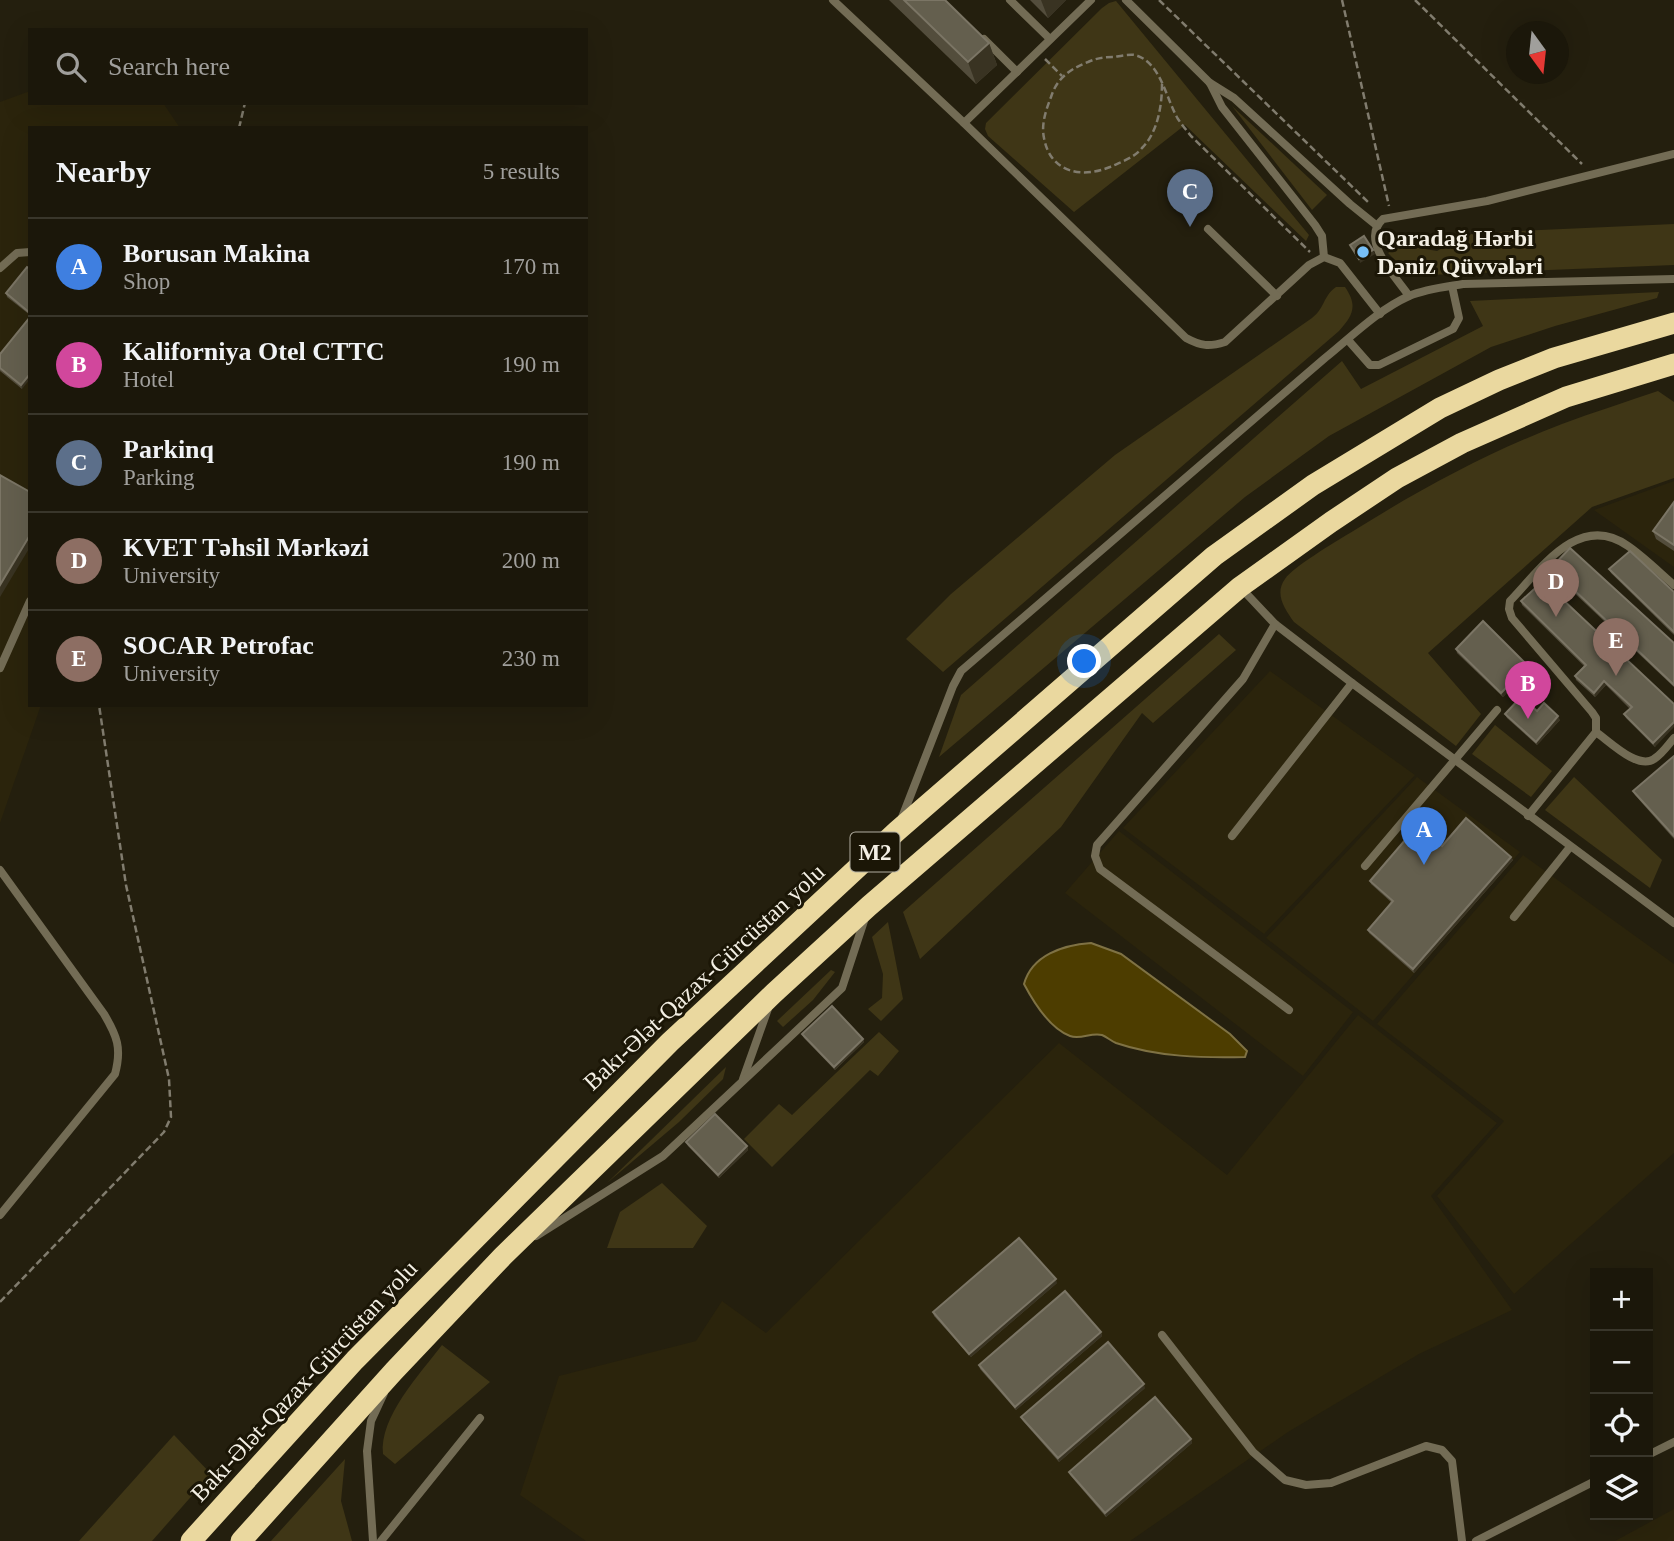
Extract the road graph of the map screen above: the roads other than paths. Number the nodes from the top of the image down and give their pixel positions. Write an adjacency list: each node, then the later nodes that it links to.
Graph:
1 (833, 0): 9 (lane)
2 (1010, 0): 6 (lane)
3 (1091, 0): 6 (lane)
4 (1126, 0): 8 (lane)
5 (981, 36): 7 (lane)
6 (1051, 39): 7 (lane)
7 (1017, 72): 9 (lane)
8 (1210, 83): 11 (lane); 14 (lane)
9 (964, 123): 18 (lane)
10 (1674, 154): 11 (lane)
11 (1384, 220): 19 (lane)
12 (1208, 229): 18 (lane)
13 (28, 252): 15 (lane)
14 (1321, 258): 18 (lane); 20 (lane)
15 (0, 268)
16 (1674, 279): 17 (lane)
17 (1452, 286): 19 (lane); 22 (lane)
18 (1277, 296)
19 (1409, 296): 20 (lane)
20 (1380, 314): 22 (lane)
21 (1674, 323): 35 (highway, Bakı-Ələt-Qazax-Gürcüstan yolu / M2)
22 (1348, 340): 35 (lane)
23 (1674, 364): 25 (highway, M2)
24 (1674, 584): 31 (lane)
25 (1240, 587): 27 (lane); 40 (highway, M2)
26 (28, 605): 28 (lane)
27 (1275, 624): 29 (lane); 44 (lane)
28 (0, 668)
29 (1352, 683): 33 (lane); 36 (lane)
30 (1497, 710): 33 (lane)
31 (1596, 732): 32 (lane); 34 (lane)
32 (1674, 738)
33 (1456, 761): 34 (lane); 38 (lane)
34 (1528, 816): 37 (lane)
35 (897, 831): 54 (highway, Bakı-Ələt-Qazax-Gürcüstan yolu / M2)
36 (1232, 836)
37 (1570, 847): 41 (lane); 42 (lane)
38 (1365, 866)
39 (0, 870): 46 (lane)
40 (869, 906): 43 (highway, M2); 45 (lane)
41 (1514, 917)
42 (1674, 923)
43 (774, 993): 45 (lane); 47 (highway, M2)
44 (1289, 1010)
45 (742, 1082): 47 (lane)
46 (0, 1215)
47 (503, 1256): 49 (highway, M2)
48 (1162, 1335): 58 (lane)
49 (394, 1371): 55 (highway, M2); 56 (lane)
50 (480, 1418): 57 (lane)
51 (1674, 1442): 52 (lane)
52 (1653, 1452)
53 (1590, 1484): 59 (lane)
54 (191, 1541)
55 (241, 1541)
56 (373, 1541)
57 (381, 1541)
58 (1462, 1541)
59 (1476, 1541)

